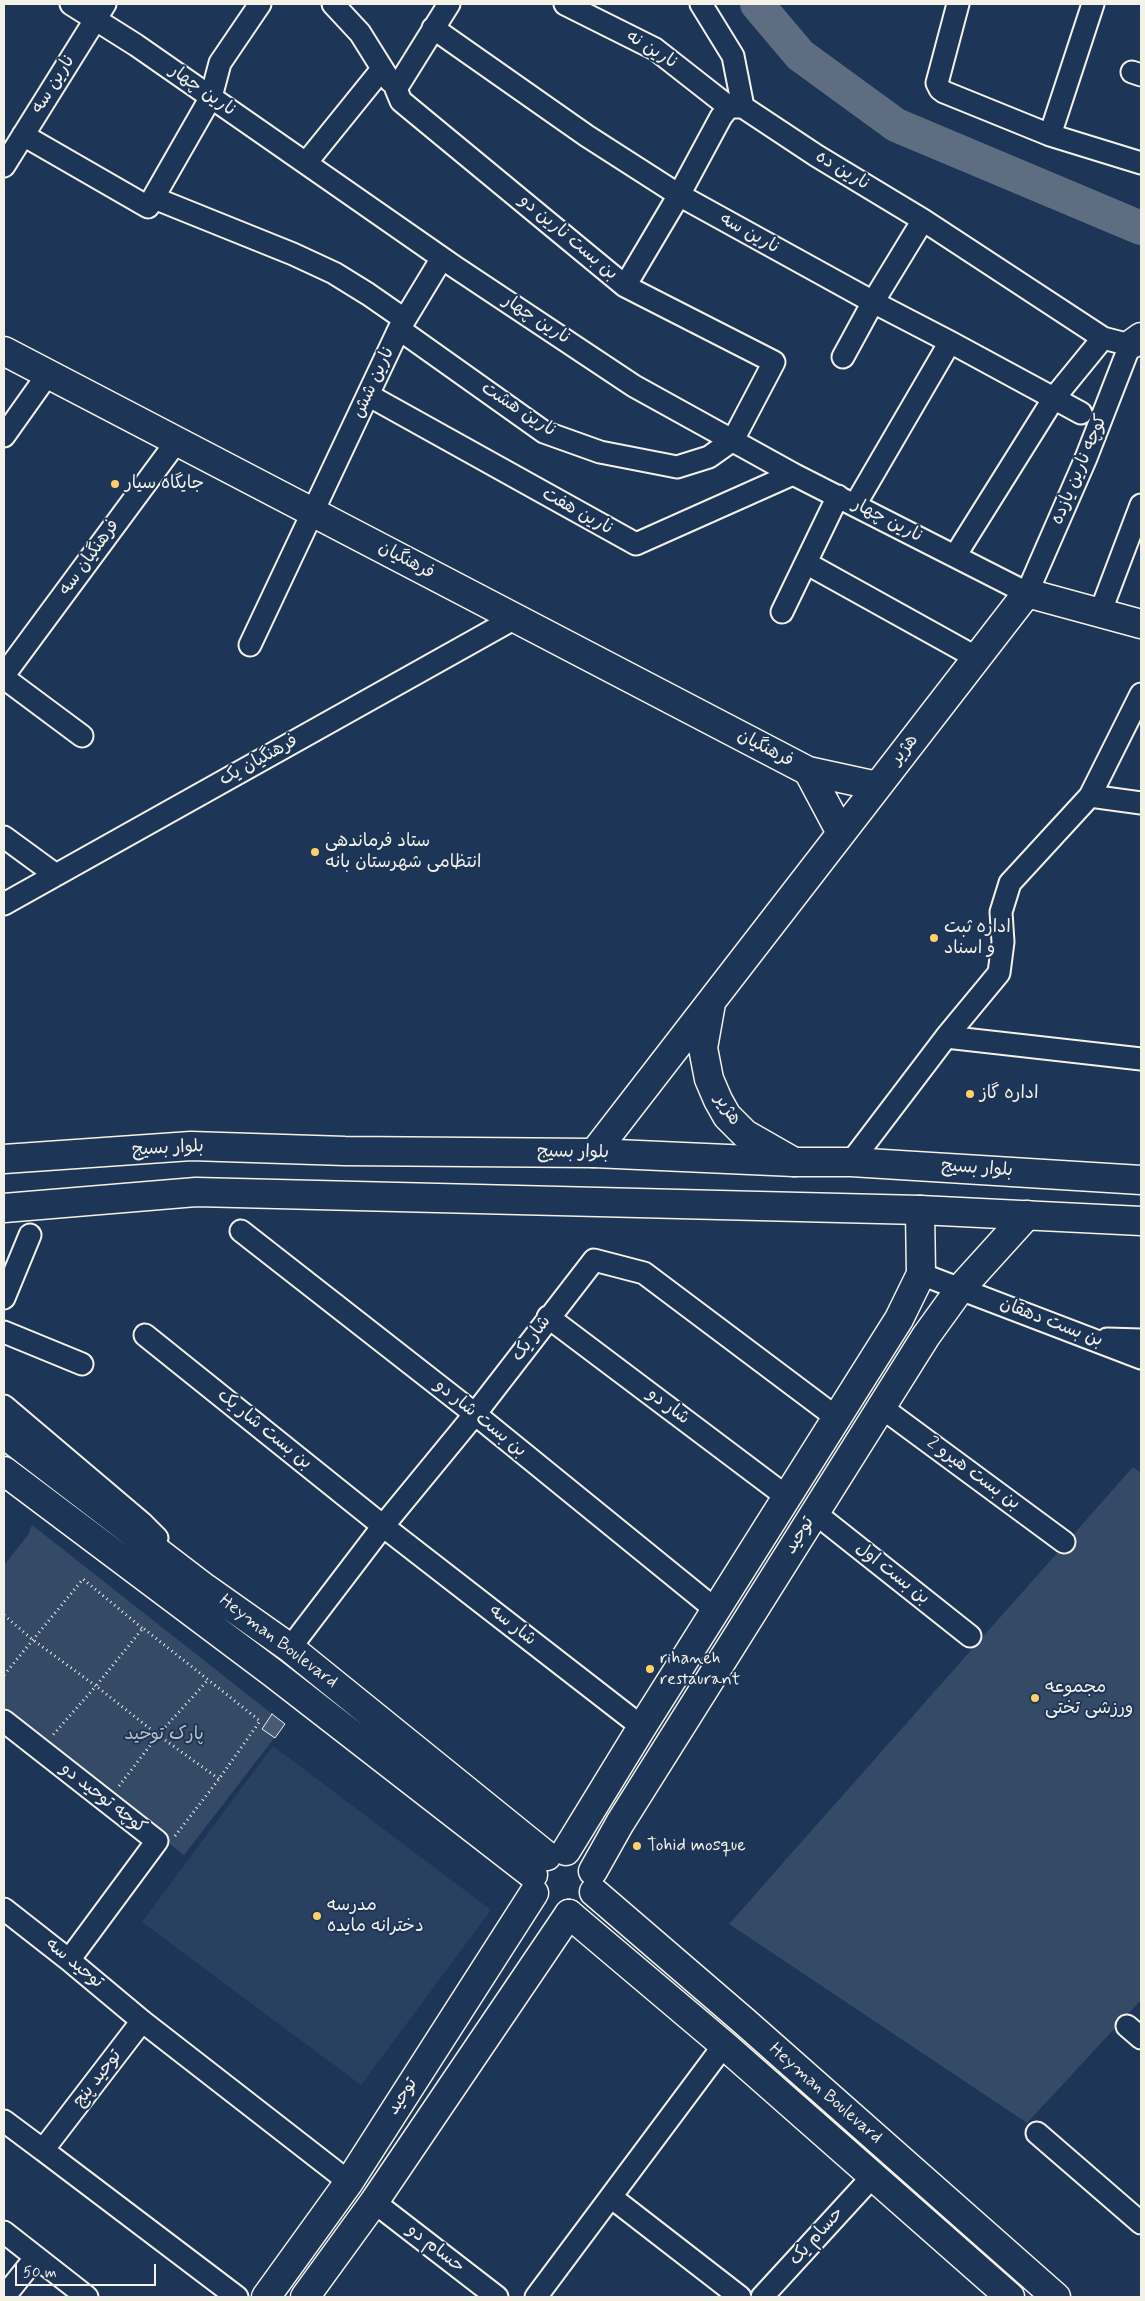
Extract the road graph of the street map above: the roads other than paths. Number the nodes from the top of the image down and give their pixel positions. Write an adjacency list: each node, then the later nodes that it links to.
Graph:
1 (70, 4): 9 (street, نارین چهار)
2 (260, 4): 13 (street)
3 (333, 4): 11 (street, بن بست نارین دو)
4 (449, 4): 10 (street)
5 (565, 4): 14 (street, نارین نه)
6 (701, 4): 14 (street)
7 (958, 4): 16 (street)
8 (1093, 4): 16 (street)
9 (100, 11): 13 (street, نارین چهار); 15 (street, نارین سه)
10 (433, 28): 12 (street); 20 (street, نارین سه)
11 (382, 69): 12 (street, بن بست نارین دو); 17 (street)
12 (396, 89): 24 (street, بن بست نارین دو)
13 (211, 97): 17 (street, نارین چهار); 21 (street)
14 (736, 107): 20 (street); 22 (street, نارین ده)
15 (23, 135): 19 (street, نارین سه); 21 (street, نارین هشت)
16 (1050, 135): 18 (street)
17 (306, 163): 23 (street, نارین چهار)
18 (1141, 163)
19 (4, 166)
20 (679, 194): 24 (street); 25 (street, نارین سه)
21 (151, 202): 26 (street, نارین هشت)
22 (923, 220): 25 (street); 27 (street, نارین ده)
23 (442, 258): 26 (street, نارین شش); 37 (street, نارین چهار)
24 (625, 286): 37 (street, بن بست نارین دو)
25 (873, 302): 28 (street, نارین سه); 31 (street)
26 (401, 324): 33 (street, نارین شش); 37 (street, نارین هشت)
27 (1103, 338): 29 (street, نارین ده); 34 (street)
28 (950, 342): 34 (street, نارین سه); 40 (street)
29 (1137, 342): 45 (street, کوچه نارین یازده)
30 (4, 351): 32 (main road, فرهنگیان)
31 (843, 357)
32 (48, 374): 36 (street); 38 (main road, فرهنگیان)
33 (368, 395): 39 (street, نارین هفت); 42 (street, نارین شش)
34 (1054, 398): 35 (street, نارین سه); 43 (street)
35 (1081, 413)
36 (4, 436)
37 (733, 440): 39 (street, نارین چهار)
38 (177, 441): 42 (main road, فرهنگیان); 52 (street, فرهنگیان سه)
39 (793, 474): 40 (street, نارین چهار)
40 (846, 501): 43 (street, نارین چهار); 44 (street)
41 (1141, 505): 47 (street)
42 (312, 512): 48 (main road, فرهنگیان); 50 (street, نارین شش)
43 (955, 556): 45 (street, نارین چهار)
44 (806, 563): 46 (street); 51 (street)
45 (1027, 594): 47 (main road); 51 (main road, هژیر)
46 (782, 612)
47 (1100, 613): 49 (main road)
48 (515, 618): 55 (main road, فرهنگیان); 61 (street, فرهنگیان یک)
49 (1141, 624)
50 (250, 645)
51 (977, 658): 56 (main road, هژیر)
52 (4, 677): 54 (street)
53 (1141, 694): 57 (street)
54 (82, 736)
55 (808, 771): 56 (main road, فرهنگیان); 59 (main road, فرهنگیان)
56 (877, 786): 59 (main road, هژیر)
57 (1090, 796): 58 (street); 64 (street)
58 (1141, 803)
59 (841, 833): 63 (main road, هژیر)
60 (4, 837): 61 (street)
61 (56, 874): 62 (street, فرهنگیان یک)
62 (4, 904)
63 (711, 1000): 67 (main road, هژیر); 69 (main road, هژیر)
64 (946, 1037): 65 (street); 70 (street)
65 (1141, 1059)
66 (345, 1151): 67 (main road, بلوار بسیج); 68 (main road, بلوار بسیج); 72 (main road)
67 (594, 1153): 69 (main road, بلوار بسیج)
68 (4, 1159)
69 (794, 1162): 70 (main road, بلوار بسیج)
70 (851, 1162): 71 (main road, بلوار بسیج)
71 (1141, 1180)
72 (343, 1194): 73 (main road); 74 (main road)
73 (4, 1208)
74 (920, 1210): 75 (main road); 79 (main road, توحید)
75 (1027, 1215): 76 (main road); 80 (main road, توحید)
76 (1141, 1221)
77 (241, 1231): 91 (street, بن بست شار دو)
78 (30, 1235): 81 (street)
79 (921, 1274): 80 (street, بن بست دهقان); 92 (main road, توحید)
80 (960, 1289): 85 (street, بن بست دهقان); 90 (main road, توحید)
81 (4, 1298)
82 (548, 1317): 91 (street, شار یک); 92 (street, شار یک); 96 (street, شار دو)
83 (4, 1332): 88 (street)
84 (145, 1335): 99 (street, بن بست شار یک)
85 (1092, 1339): 86 (street); 87 (street, بن بست دهقان)
86 (1141, 1340)
87 (1141, 1358)
88 (82, 1364)
89 (4, 1406): 101 (street)
90 (881, 1407): 98 (main road, توحید); 100 (street, بن بست هیرو 2)
91 (475, 1414): 99 (street, شار یک); 102 (street, بن بست شار دو)
92 (837, 1418): 96 (main road, توحید)
93 (4, 1434): 101 (main road, Heyman Boulevard)
94 (4, 1471): 97 (main road, Heyman Boulevard)
95 (4, 1488): 97 (main road)
96 (787, 1497): 102 (main road, توحید)
97 (55, 1511): 109 (main road, Heyman Boulevard)
98 (814, 1513): 103 (street, بن بست اول); 108 (main road, توحید)
99 (383, 1526): 104 (street, شار یک); 106 (street, شار سه)
100 (1064, 1542)
101 (205, 1588): 104 (main road, Heyman Boulevard)
102 (716, 1610): 106 (main road, توحید)
103 (970, 1636)
104 (290, 1648): 109 (main road, Heyman Boulevard)
105 (4, 1721): 113 (street, کوچه توحید دو)
106 (642, 1727): 107 (main road, توحید)
107 (594, 1808): 108 (main road); 109 (main road, توحید)
108 (620, 1823): 110 (main road, توحید)
109 (545, 1869): 110 (main road); 112 (main road); 122 (main road, توحید)
110 (593, 1882): 112 (main road); 115 (main road, Heyman Boulevard)
111 (4, 1909): 113 (street, توحید سه)
112 (569, 1914): 116 (main road, Heyman Boulevard); 124 (main road, توحید)
113 (69, 1960): 114 (street, توحید سه)
114 (142, 2021): 119 (street, توحید پنج); 122 (street)
115 (744, 2022): 116 (main road); 120 (main road, Heyman Boulevard)
116 (724, 2046): 121 (main road, Heyman Boulevard); 123 (street)
117 (4, 2121): 119 (street)
118 (1037, 2133): 125 (street)
119 (42, 2150): 131 (street)
120 (893, 2153): 121 (main road); 138 (main road, Heyman Boulevard)
121 (873, 2176): 128 (street, حسام یک); 137 (main road, Heyman Boulevard)
122 (349, 2182): 124 (main road); 132 (main road, توحید)
123 (611, 2197): 135 (street); 136 (street)
124 (374, 2202): 133 (main road, توحید); 134 (street, حسام دو)
125 (1141, 2223)
126 (4, 2232): 127 (street)
127 (36, 2257): 129 (street); 130 (street)
128 (768, 2295)
129 (4, 2296)
130 (87, 2297)
131 (237, 2297)
132 (266, 2297)
133 (305, 2297)
134 (497, 2297)
135 (536, 2297)
136 (740, 2297)
137 (1010, 2297)
138 (1056, 2297)

